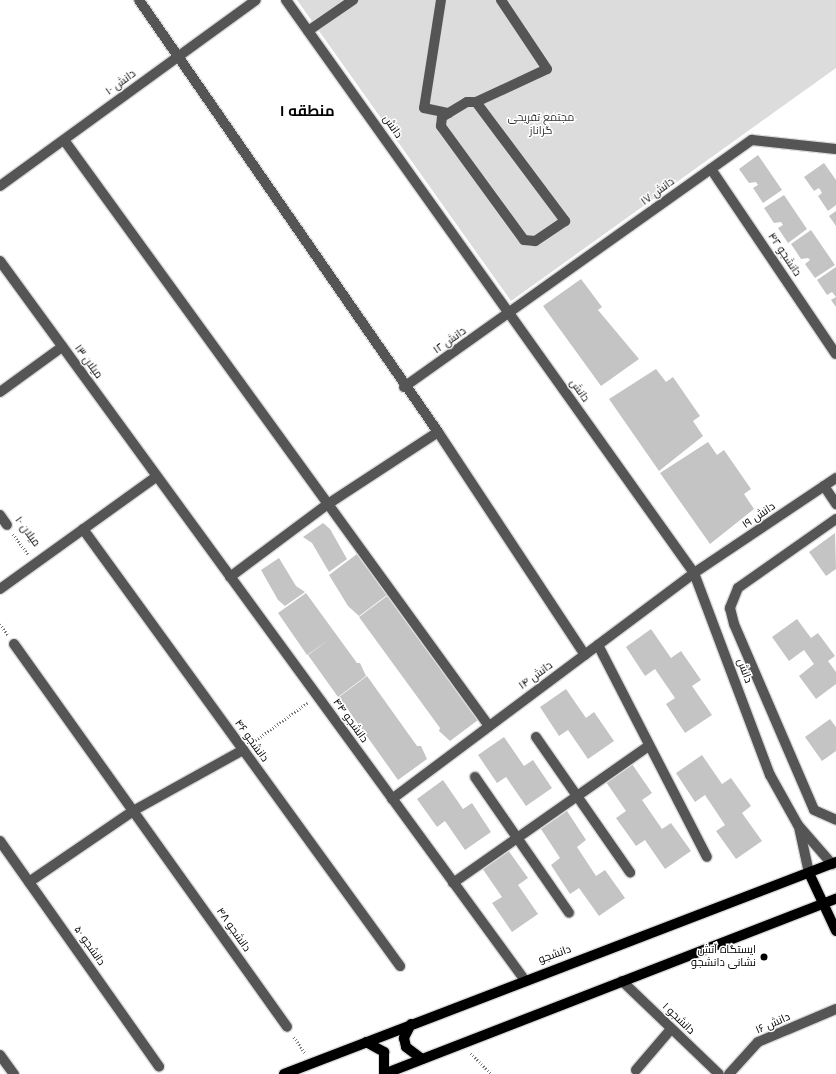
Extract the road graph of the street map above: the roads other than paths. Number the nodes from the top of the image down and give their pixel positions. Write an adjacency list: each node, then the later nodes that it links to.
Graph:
1 (139, 0): 8 (street)
2 (256, 0): 8 (street, دانش ۱۰)
3 (286, 0): 7 (street, دانش)
4 (353, 0): 7 (street)
5 (441, 0): 10 (street)
6 (501, 0): 9 (street)
7 (308, 31): 16 (street, دانش)
8 (178, 56): 11 (street, دانش ۱۰); 19 (street)
9 (476, 102): 10 (street); 10 (street)
10 (448, 113)
11 (64, 140): 14 (street, دانش ۱۰); 25 (street)
12 (836, 149): 13 (street, دانش ۱۷)
13 (711, 169): 16 (street, دانش ۱۷); 18 (street, دانشجو ۴۲)
14 (0, 186)
15 (0, 261): 17 (street, میلان ۱۳)
16 (510, 314): 19 (street, دانش ۱۲); 31 (street, دانش)
17 (62, 347): 20 (street); 22 (street, میلان ۱۳)
18 (836, 354)
19 (404, 387): 21 (street)
20 (0, 392)
21 (438, 432): 25 (street); 36 (street)
22 (157, 476): 30 (street); 32 (street, دانشجو ۴۴)
23 (836, 478): 24 (street, دانش ۱۹)
24 (824, 486): 26 (street); 31 (street, دانش ۱۹)
25 (328, 504): 32 (street); 37 (street)
26 (836, 504)
27 (0, 515): 29 (street, میلان ۱۰)
28 (836, 519): 45 (street)
29 (7, 525)
30 (83, 529): 33 (street); 40 (street, دانشجو ۴۶)
31 (694, 573): 35 (street, دانش ۱۴); 46 (street, دانش)
32 (230, 577): 43 (street, دانشجو ۴۴)
33 (0, 589)
34 (14, 644): 44 (street, دانشجو ۴۸)
35 (598, 645): 36 (street, دانش ۱۴); 39 (street)
36 (585, 655): 37 (street, دانش ۱۴)
37 (489, 726): 43 (street, دانش ۱۴)
38 (536, 737): 42 (street)
39 (649, 746): 42 (street); 49 (street)
40 (243, 750): 44 (street); 59 (street, دانشجو ۴۶)
41 (475, 777): 47 (street)
42 (577, 796): 47 (street); 51 (street)
43 (392, 799): 54 (street, دانشجو ۴۴)
44 (133, 810): 53 (street); 64 (street, دانشجو ۴۸)
45 (836, 820)
46 (798, 825): 50 (street, دانش); 52 (street, دانش)
47 (517, 838): 54 (street); 57 (street)
48 (0, 841): 53 (street, دانشجو ۵۰)
49 (707, 857)
50 (835, 866): 52 (main road, دانشجو)
51 (630, 872)
52 (809, 873): 56 (main road, دانش); 60 (main road, دانشجو)
53 (29, 882): 69 (street, دانشجو ۵۰)
54 (453, 883): 60 (street, دانشجو ۴۴)
55 (836, 899): 56 (main road)
56 (824, 904): 58 (main road, دانش); 61 (main road)
57 (569, 913)
58 (836, 931)
59 (400, 966)
60 (524, 979): 63 (main road, دانشجو)
61 (622, 981): 65 (street, دانشجو ۱); 68 (main road)
62 (836, 1010): 75 (street, دانش ۱۶)
63 (411, 1024): 66 (main road, دانشجو); 68 (main road)
64 (287, 1027)
65 (671, 1029): 70 (street); 74 (street, دانشجو ۱)
66 (366, 1042): 72 (main road, دانشجو); 73 (main road)
67 (0, 1055): 71 (street)
68 (422, 1059): 73 (main road)
69 (159, 1066)
70 (636, 1070)
71 (14, 1074)
72 (284, 1074)
73 (384, 1074)
74 (719, 1074)
75 (730, 1074)

